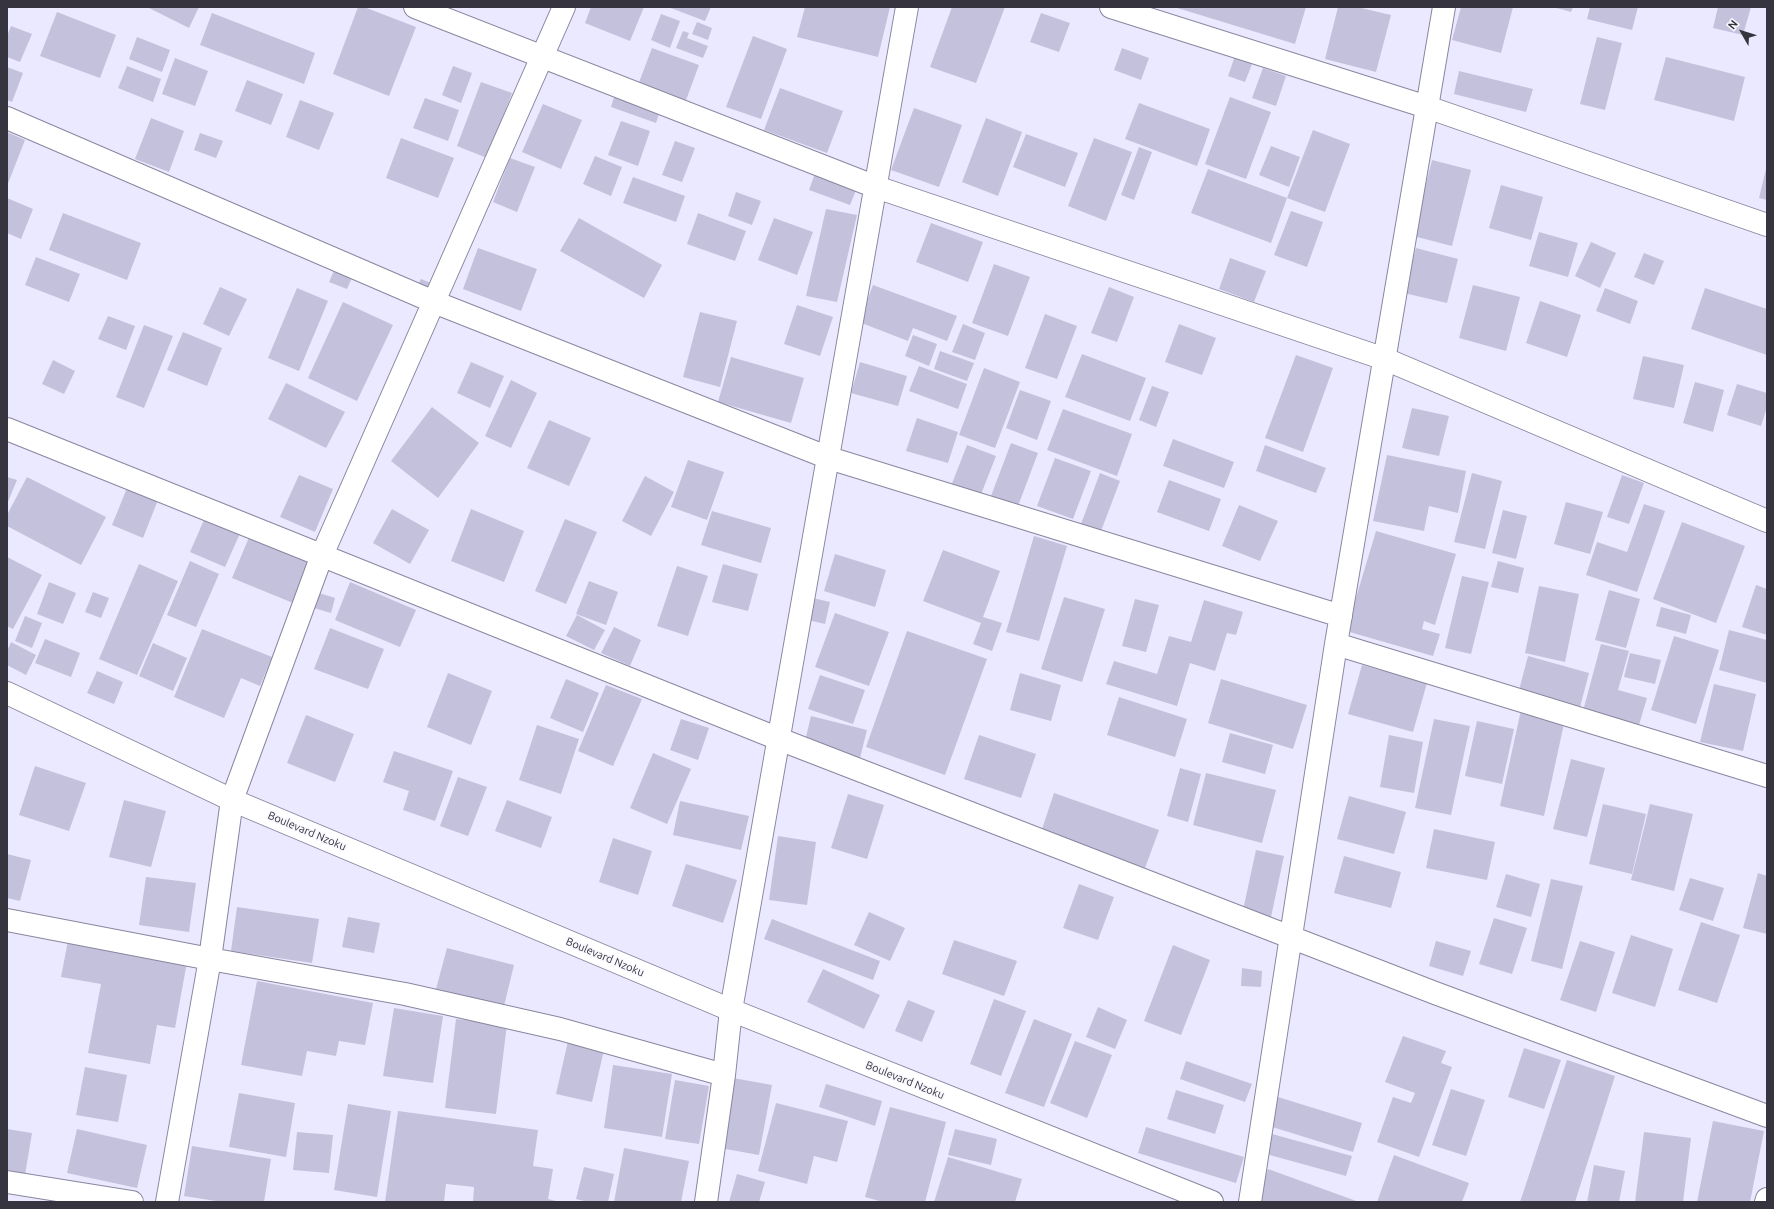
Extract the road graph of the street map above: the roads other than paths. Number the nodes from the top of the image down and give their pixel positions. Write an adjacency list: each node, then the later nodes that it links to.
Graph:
1 (415, 7): 6 (street)
2 (564, 7): 6 (street)
3 (907, 7): 9 (street)
4 (1112, 7): 7 (street)
5 (1444, 7): 7 (street)
6 (542, 56): 9 (street); 11 (street)
7 (1427, 107): 10 (street); 12 (street)
8 (7, 118): 11 (street)
9 (876, 188): 12 (street); 14 (street)
10 (1767, 225)
11 (434, 302): 14 (street); 16 (street)
12 (1385, 359): 15 (street); 17 (street)
13 (7, 429): 16 (street)
14 (829, 458): 17 (street); 20 (street)
15 (1767, 520)
16 (322, 555): 20 (street); 22 (street)
17 (1341, 616): 18 (street)
18 (1336, 644): 21 (street); 24 (street)
19 (7, 693): 22 (street, Boulevard Nzoku)
20 (779, 739): 24 (street); 26 (street)
21 (1767, 776)
22 (232, 800): 25 (street); 26 (street, Boulevard Nzoku)
23 (7, 920): 25 (street)
24 (1290, 938): 28 (street); 35 (street)
25 (210, 960): 27 (street); 32 (street)
26 (731, 1010): 27 (street); 34 (street, Boulevard Nzoku)
27 (724, 1075): 33 (street)
28 (1767, 1116)
29 (7, 1182): 31 (street)
30 (1767, 1199): 36 (street)
31 (132, 1202)
32 (167, 1202)
33 (706, 1202)
34 (1212, 1202)
35 (1250, 1202)
36 (1766, 1202)

